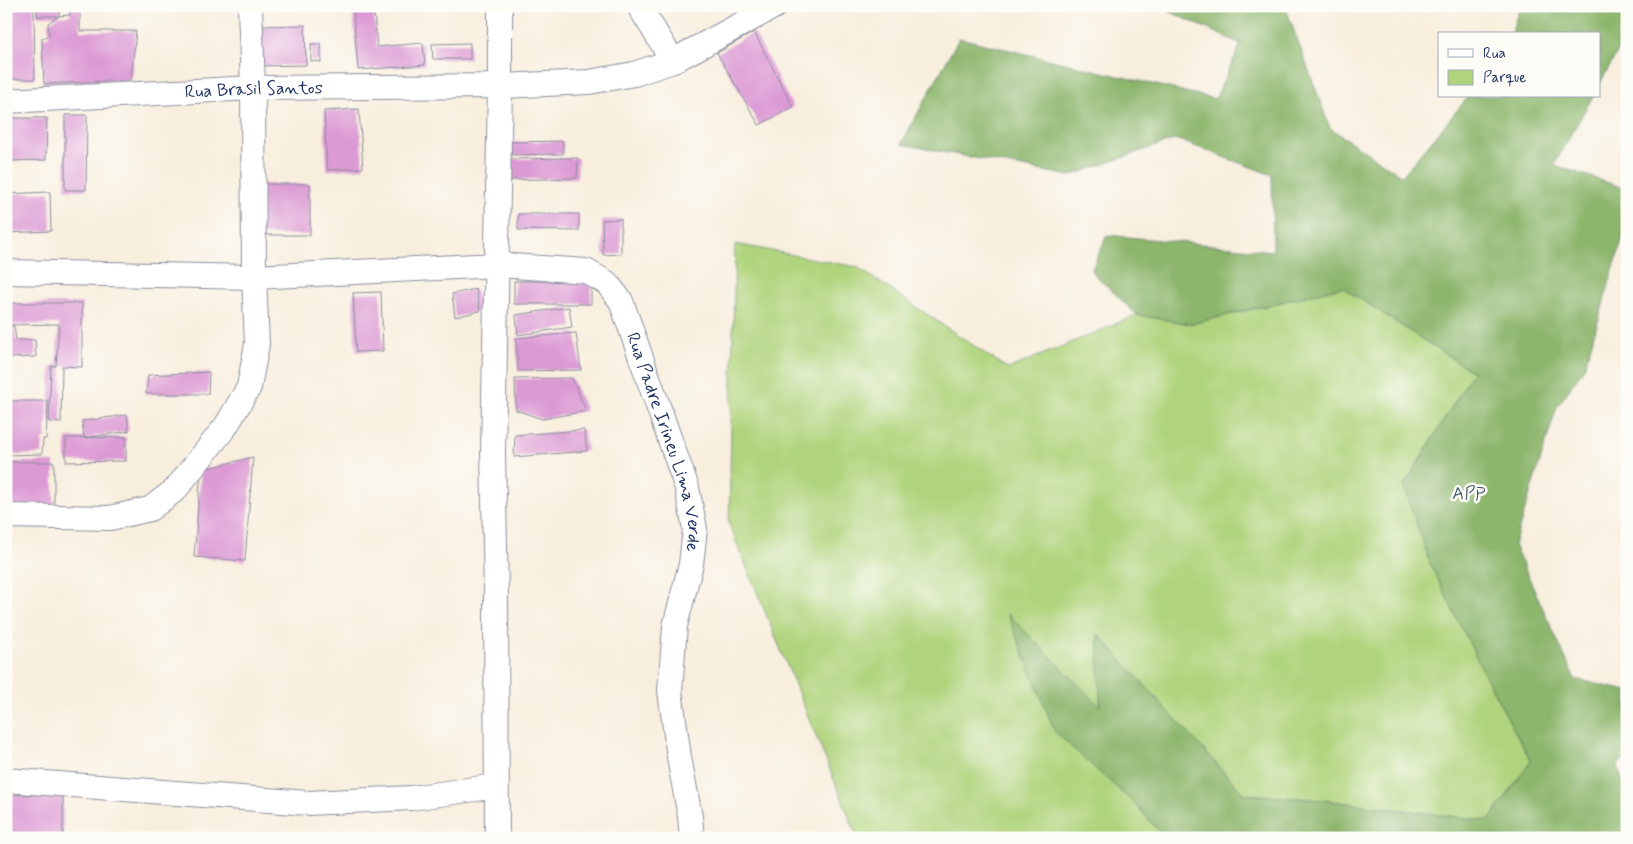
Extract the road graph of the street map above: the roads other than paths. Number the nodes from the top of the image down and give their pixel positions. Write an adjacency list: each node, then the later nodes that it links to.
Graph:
1 (250, 6): 7 (street)
2 (500, 6): 6 (street)
3 (639, 6): 5 (street)
4 (775, 6): 5 (street, Rua Brasil Santos)
5 (673, 61): 6 (street, Rua Brasil Santos)
6 (500, 86): 7 (street, Rua Brasil Santos); 9 (street)
7 (253, 88): 8 (street, Rua Brasil Santos); 11 (street)
8 (6, 101)
9 (497, 264): 11 (street, Rua Padre Irineu Lima Verde); 14 (street); 16 (street, Rua Padre Irineu Lima Verde)
10 (6, 272): 11 (street, Rua Padre Irineu Lima Verde)
11 (254, 277): 12 (street)
12 (6, 516)
13 (6, 780): 14 (street)
14 (496, 786): 15 (street)
15 (497, 838)
16 (692, 838)

